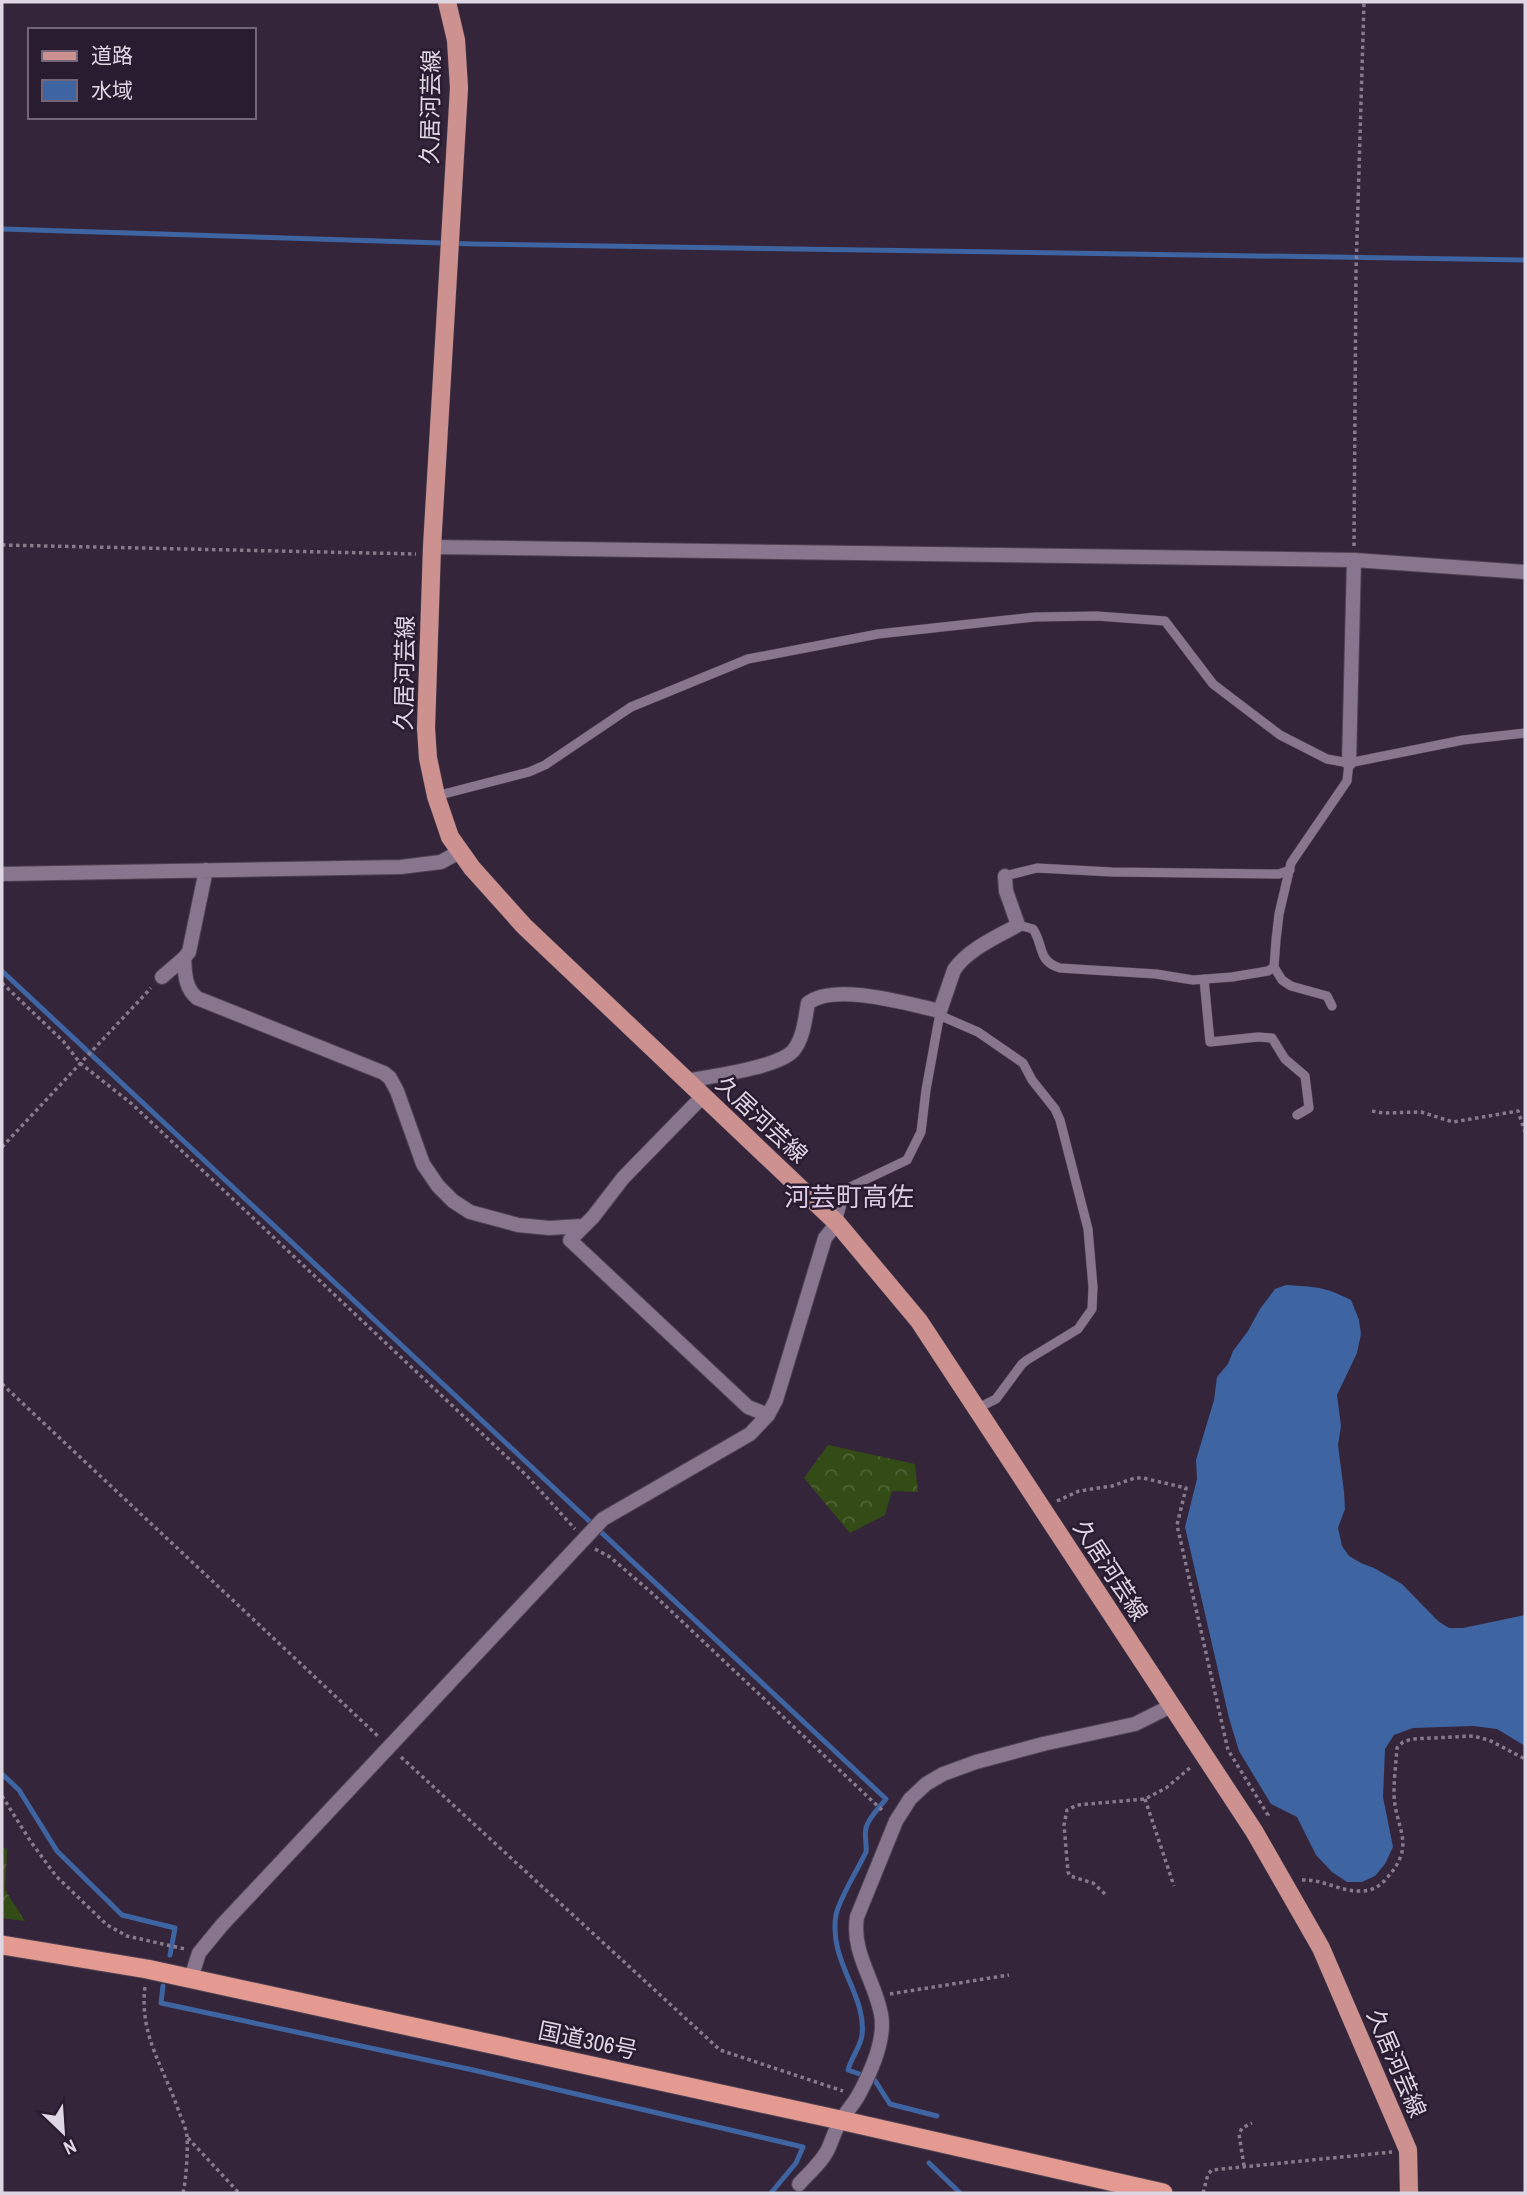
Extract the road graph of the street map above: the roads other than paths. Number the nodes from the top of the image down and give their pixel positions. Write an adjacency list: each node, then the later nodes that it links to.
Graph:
1 (447, 2): 2 (main road, 久居河芸線)
2 (432, 551): 3 (street); 7 (main road, 久居河芸線)
3 (1354, 560): 4 (street); 6 (street)
4 (1525, 572)
5 (1525, 733): 6 (lane)
6 (1349, 763): 7 (lane); 10 (lane)
7 (436, 796): 8 (main road, 久居河芸線)
8 (461, 851): 9 (street); 20 (main road, 久居河芸線)
9 (206, 870): 11 (street); 14 (street)
10 (1290, 870): 12 (lane); 15 (lane)
11 (2, 874)
12 (1005, 876): 13 (street)
13 (1018, 925): 17 (lane); 19 (street)
14 (184, 958): 16 (street); 24 (street)
15 (1274, 967): 17 (lane); 18 (lane)
16 (162, 976)
17 (1204, 979): 22 (lane)
18 (1332, 1006)
19 (940, 1013): 20 (street); 23 (lane); 25 (lane)
20 (687, 1081): 21 (main road, 久居河芸線)
21 (703, 1096): 23 (main road, 久居河芸線); 24 (street)
22 (1297, 1115)
23 (837, 1223): 25 (main road, 久居河芸線); 26 (street)
24 (583, 1226): 26 (street)
25 (976, 1409): 27 (main road, 久居河芸線)
26 (768, 1415): 29 (street)
27 (1171, 1706): 30 (street); 33 (main road, 久居河芸線)
28 (2, 1945): 29 (highway, 国道306号)
29 (191, 1978): 30 (highway, 国道306号)
30 (840, 2120): 31 (street); 32 (highway, 国道306号)
31 (799, 2184)
32 (1163, 2193)
33 (1409, 2193)

